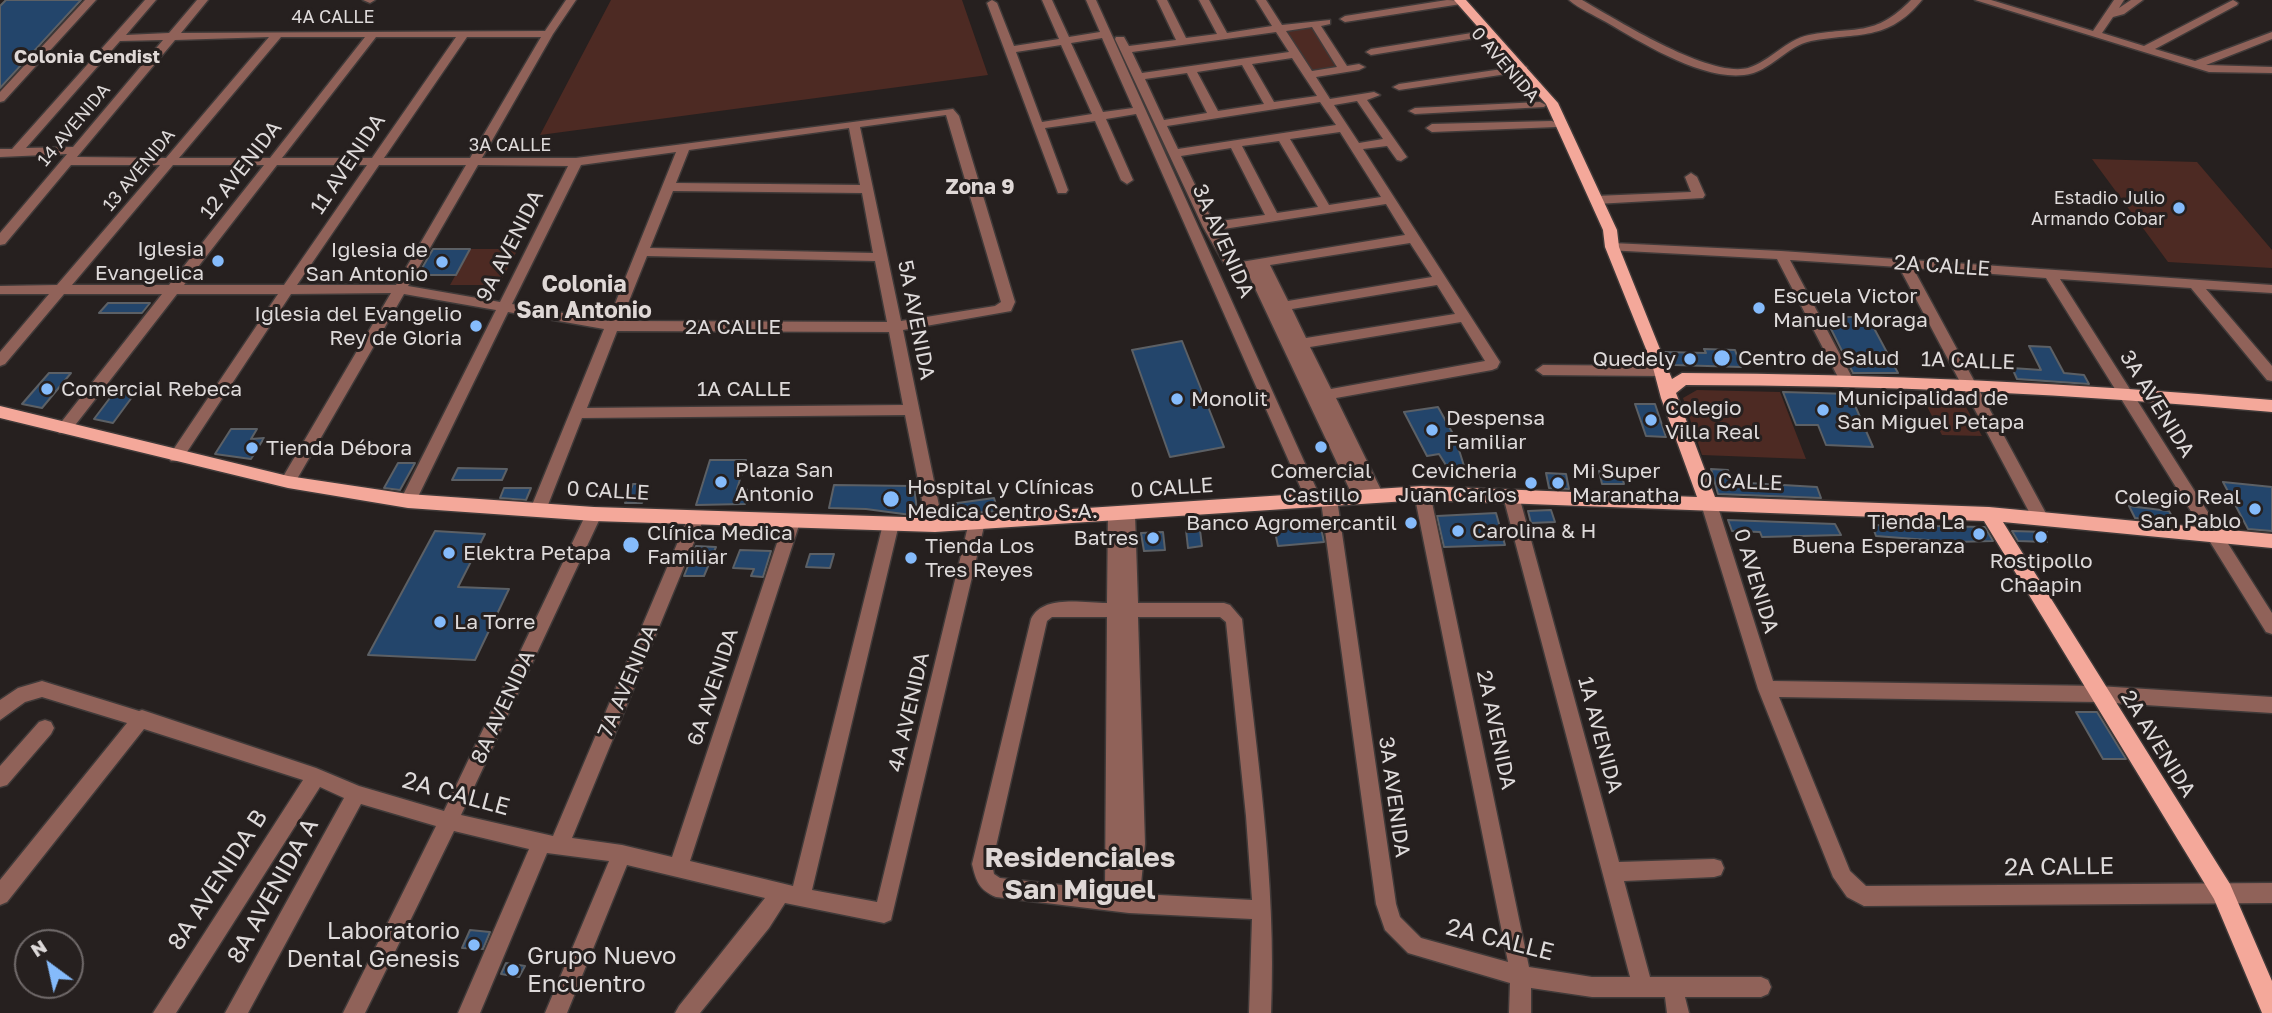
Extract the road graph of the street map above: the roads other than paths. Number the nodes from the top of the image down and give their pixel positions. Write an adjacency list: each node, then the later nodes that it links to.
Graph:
1 (90, 0): 53 (street)
2 (151, 0): 33 (street)
3 (203, 0): 31 (street, 14 AVENIDA)
4 (571, 0): 25 (street)
5 (1047, 0): 34 (street)
6 (1091, 0): 26 (street, 3A AVENIDA)
7 (1102, 0): 37 (street)
8 (1161, 0): 35 (street)
9 (1204, 0): 32 (street)
10 (1278, 0): 16 (street)
11 (1574, 0): 12 (street)
12 (1917, 0)
13 (1980, 0): 29 (street)
14 (2119, 0): 20 (street)
15 (2138, 0): 20 (street)
16 (1261, 1): 22 (street)
17 (1454, 1): 21 (street); 28 (main road, 0 AVENIDA); 46 (main road, 0 AVENIDA)
18 (992, 3): 36 (street)
19 (2233, 4): 38 (street)
20 (2112, 13): 29 (street)
21 (1345, 19)
22 (1279, 29): 32 (street); 40 (street); 45 (street)
23 (278, 34): 27 (street, 4A CALLE); 31 (street, 4A CALLE); 78 (street, 13 AVENIDA)
24 (463, 34): 25 (street, 4A CALLE); 27 (street, 4A CALLE); 80 (street, 11 AVENIDA)
25 (548, 34): 81 (street)
26 (1106, 34): 34 (street); 57 (street, 3A AVENIDA)
27 (372, 35): 79 (street, 12 AVENIDA)
28 (1478, 35): 39 (street); 46 (main road, 0 AVENIDA)
29 (2096, 35): 38 (street)
30 (2272, 35): 42 (street)
31 (173, 36): 33 (street, 4A CALLE); 72 (street, 14 AVENIDA)
32 (1224, 36): 35 (street)
33 (117, 38): 73 (street)
34 (1065, 41): 36 (street); 60 (street)
35 (1182, 42): 37 (street)
36 (1009, 50): 64 (street)
37 (1125, 50): 49 (street)
38 (2146, 50): 42 (street)
39 (1371, 52)
40 (1295, 54): 41 (street); 48 (street)
41 (1245, 61): 44 (street); 56 (street)
42 (2195, 65): 47 (street)
43 (1359, 67): 45 (street)
44 (1190, 69): 49 (street); 59 (street)
45 (1344, 69): 48 (street)
46 (1517, 70): 50 (street); 55 (main road, 0 AVENIDA); 89 (main road, 0 AVENIDA)
47 (2272, 71)
48 (1309, 75): 54 (street)
49 (1137, 77): 62 (street)
50 (1399, 86)
51 (1374, 95): 52 (street)
52 (1360, 97): 54 (street); 68 (street)
53 (0, 99)
54 (1325, 101): 56 (street); 65 (street)
55 (1540, 105): 58 (street); 63 (main road, 0 AVENIDA)
56 (1271, 107): 59 (street)
57 (1140, 110): 60 (street); 137 (street, 3A AVENIDA)
58 (1415, 111)
59 (1214, 115): 62 (street)
60 (1098, 117): 64 (street); 84 (street)
61 (854, 124): 71 (street, 3A CALLE); 86 (street, 5A AVENIDA); 111 (street, 3A CALLE)
62 (1159, 124): 75 (street)
63 (1552, 125): 66 (street); 95 (main road, 0 AVENIDA)
64 (1038, 126): 87 (street)
65 (1342, 128): 67 (street); 70 (street)
66 (1432, 128)
67 (1283, 137): 69 (street); 90 (street)
68 (1391, 142): 70 (street); 76 (street)
69 (1236, 144): 75 (street); 91 (street)
70 (1355, 147): 88 (street)
71 (684, 148): 82 (street, 3A CALLE); 85 (street)
72 (76, 150): 73 (street); 77 (street, 14 AVENIDA)
73 (16, 152): 74 (street)
74 (0, 153)
75 (1174, 153): 92 (street)
76 (1401, 157)
77 (67, 161): 78 (street, 3A CALLE); 94 (street, 14 AVENIDA)
78 (169, 161): 79 (street, 3A CALLE); 107 (street, 13 AVENIDA)
79 (271, 162): 80 (street, 3A CALLE); 109 (street, 12 AVENIDA)
80 (374, 162): 81 (street, 3A CALLE); 108 (street, 11 AVENIDA)
81 (475, 162): 82 (street, 3A CALLE); 104 (street)
82 (576, 162): 112 (street, 9A AVENIDA)
83 (1691, 177): 89 (street)
84 (1127, 180)
85 (668, 187): 86 (street); 96 (street)
86 (867, 189): 98 (street, 5A AVENIDA)
87 (1062, 190)
88 (1388, 200): 90 (street); 93 (street)
89 (1596, 200): 95 (main road, 0 AVENIDA)
90 (1326, 210): 91 (street)
91 (1273, 218): 92 (street)
92 (1209, 227): 99 (street)
93 (1413, 237): 99 (street); 102 (street)
94 (0, 241)
95 (1612, 247): 97 (street, 2A CALLE); 118 (main road, 0 AVENIDA)
96 (642, 252): 98 (street); 114 (street)
97 (1781, 255): 100 (street, 2A CALLE); 122 (street)
98 (881, 257): 115 (street, 5A AVENIDA)
99 (1256, 263): 110 (street); 116 (street)
100 (1904, 264): 101 (street, 2A CALLE); 123 (street)
101 (2050, 274): 103 (street, 2A CALLE); 124 (street, 3A AVENIDA)
102 (1440, 280): 110 (street); 113 (street)
103 (2194, 283): 105 (street, 2A CALLE); 120 (street)
104 (400, 289): 108 (street, 2A CALLE); 112 (street, 2A CALLE); 133 (street)
105 (2272, 289)
106 (0, 290): 107 (street, 2A CALLE)
107 (60, 290): 109 (street, 2A CALLE); 117 (street, 13 AVENIDA)
108 (287, 290): 109 (street, 2A CALLE); 132 (street, 11 AVENIDA)
109 (172, 291): 131 (street, 12 AVENIDA)
110 (1283, 306): 116 (street)
111 (1006, 308): 115 (street, 2A CALLE)
112 (503, 309): 114 (street, 2A CALLE); 138 (street, 9A AVENIDA)
113 (1466, 317): 116 (street); 126 (street)
114 (612, 326): 115 (street, 2A CALLE); 130 (street)
115 (895, 327): 128 (street, 5A AVENIDA)
116 (1296, 345): 126 (street); 135 (street)
117 (0, 360)
118 (1661, 368): 119 (street); 121 (main road); 125 (main road, 0 AVENIDA)
119 (1543, 370)
120 (2272, 376)
121 (1682, 379): 122 (main road, 1A CALLE); 125 (main road)
122 (1847, 381): 123 (main road, 1A CALLE)
123 (1971, 383): 124 (main road, 1A CALLE); 145 (street)
124 (2122, 391): 127 (main road, 1A CALLE); 150 (street, 3A AVENIDA)
125 (1667, 392): 139 (main road, 0 AVENIDA)
126 (1326, 395): 135 (street)
127 (2272, 406)
128 (911, 410): 130 (street, 1A CALLE); 149 (street, 5A AVENIDA)
129 (0, 412): 131 (main road, 0 CALLE)
130 (577, 413): 140 (street)
131 (64, 429): 132 (main road, 0 CALLE)
132 (176, 457): 133 (main road, 0 CALLE)
133 (288, 482): 138 (main road, 0 CALLE)
134 (1422, 493): 135 (main road, 0 CALLE); 136 (main road, 0 CALLE); 178 (street, 2A AVENIDA)
135 (1369, 496): 137 (main road, 0 CALLE)
136 (1511, 496): 139 (main road, 0 CALLE); 168 (street, 1A AVENIDA)
137 (1322, 500): 143 (main road, 0 CALLE); 177 (street, 3A AVENIDA)
138 (408, 501): 140 (main road, 0 CALLE)
139 (1709, 504): 142 (main road, 0 CALLE); 154 (street, 0 AVENIDA)
140 (538, 510): 141 (main road, 0 CALLE)
141 (594, 514): 144 (main road, 0 CALLE); 163 (street, 8A AVENIDA)
142 (1989, 514): 145 (main road, 0 CALLE); 155 (main road, 2A AVENIDA)
143 (1122, 515): 147 (main road, 0 CALLE); 152 (street)
144 (696, 518): 146 (main road, 0 CALLE); 164 (street, 7A AVENIDA)
145 (2042, 519): 150 (main road, 0 CALLE)
146 (792, 522): 148 (main road, 0 CALLE); 166 (street, 6A AVENIDA)
147 (977, 522): 149 (main road, 0 CALLE); 176 (street, 4A AVENIDA)
148 (891, 524): 149 (main road, 0 CALLE); 172 (street)
149 (934, 524)
150 (2212, 534): 151 (main road, 0 CALLE); 153 (street, 3A AVENIDA)
151 (2272, 541)
152 (1124, 610): 174 (street); 174 (street); 175 (street)
153 (2272, 627)
154 (1767, 689): 155 (street); 170 (street, 0 AVENIDA)
155 (2098, 694): 156 (street); 171 (main road, 2A AVENIDA)
156 (2272, 705)
157 (0, 712): 158 (street, 2A CALLE)
158 (142, 718): 160 (street, 2A CALLE); 169 (street)
159 (45, 728): 161 (street)
160 (316, 776): 162 (street, 2A CALLE); 183 (street, 8A AVENIDA B)
161 (0, 779)
162 (356, 794): 163 (street, 2A CALLE); 184 (street, 8A AVENIDA A)
163 (449, 821): 164 (street, 2A CALLE); 185 (street, 8A AVENIDA)
164 (550, 844): 165 (street, 2A CALLE); 186 (street, 7A AVENIDA)
165 (622, 854): 166 (street, 2A CALLE); 187 (street)
166 (678, 867): 172 (street, 2A CALLE)
167 (1714, 868): 168 (street)
168 (1613, 872): 181 (street, 1A AVENIDA)
169 (4, 884)
170 (1850, 887): 171 (street, 2A CALLE)
171 (2222, 892): 173 (street, 2A CALLE); 182 (main road, 2A AVENIDA)
172 (790, 894): 176 (street, 2A CALLE); 188 (street)
173 (2272, 894)
174 (1122, 902): 175 (street)
175 (1262, 909): 189 (street)
176 (884, 912)
177 (1399, 932): 178 (street, 2A CALLE)
178 (1521, 976): 181 (street, 2A CALLE); 190 (street, 2A AVENIDA)
179 (1673, 987): 180 (street, 2A CALLE); 181 (street, 2A CALLE); 191 (street)
180 (1761, 987)
181 (1643, 988)
182 (2272, 1008)
183 (164, 1013)
184 (236, 1013)
185 (354, 1013)
186 (468, 1013)
187 (556, 1013)
188 (686, 1013)
189 (1260, 1013)
190 (1520, 1013)
191 (1678, 1013)

